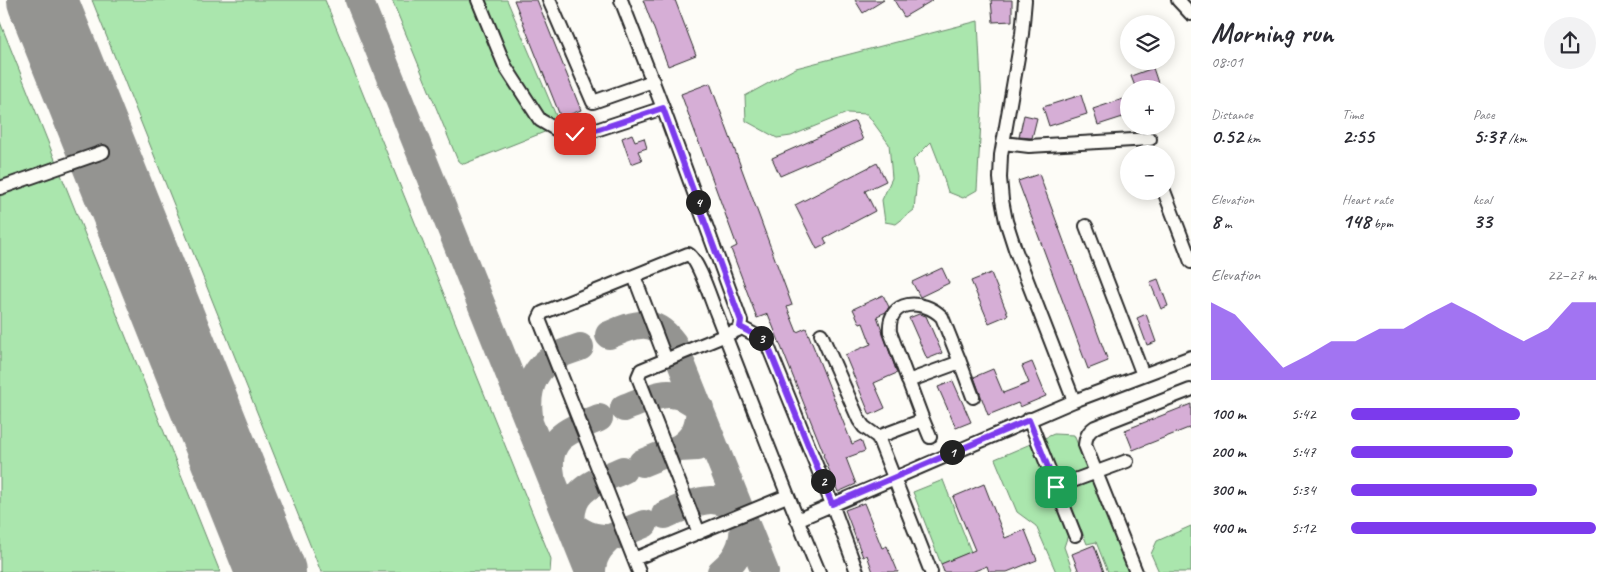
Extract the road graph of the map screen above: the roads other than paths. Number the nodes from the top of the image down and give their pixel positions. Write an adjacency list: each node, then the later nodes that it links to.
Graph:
1 (478, 0): 8 (street)
2 (549, 0): 7 (street)
3 (621, 0): 7 (street)
4 (1025, 0): 10 (street)
5 (1178, 0): 6 (street)
6 (1191, 14)
7 (653, 81): 8 (street)
8 (663, 108): 17 (street)
9 (1150, 139): 10 (street)
10 (1003, 143): 27 (street)
11 (103, 152): 12 (street)
12 (0, 188)
13 (1167, 200): 15 (street)
14 (1086, 226): 23 (street)
15 (1191, 262)
16 (634, 276): 19 (street); 21 (street); 41 (street)
17 (740, 327): 19 (street); 37 (street)
18 (821, 334): 30 (street)
19 (726, 336): 21 (street); 36 (street)
20 (1191, 357): 23 (street)
21 (666, 360): 39 (street)
22 (960, 362): 24 (street); 24 (street); 26 (street)
23 (1142, 375): 27 (street)
24 (908, 381): 28 (street)
25 (1190, 390): 33 (street)
26 (973, 397)
27 (1074, 401): 29 (street)
28 (923, 420): 30 (street); 31 (street)
29 (1029, 420): 34 (street); 35 (street)
30 (878, 437): 34 (street)
31 (930, 438)
32 (1127, 461): 33 (street)
33 (1096, 473): 35 (street); 46 (street)
34 (894, 478): 37 (street); 45 (street)
35 (1056, 487): 40 (street)
36 (787, 496): 38 (street); 39 (street)
37 (832, 504): 38 (street); 44 (street)
38 (797, 520): 43 (street)
39 (699, 533): 41 (street)
40 (1075, 535)
41 (634, 559): 42 (street)
42 (639, 572)
43 (819, 572)
44 (857, 572)
45 (931, 572)
46 (1136, 572)

